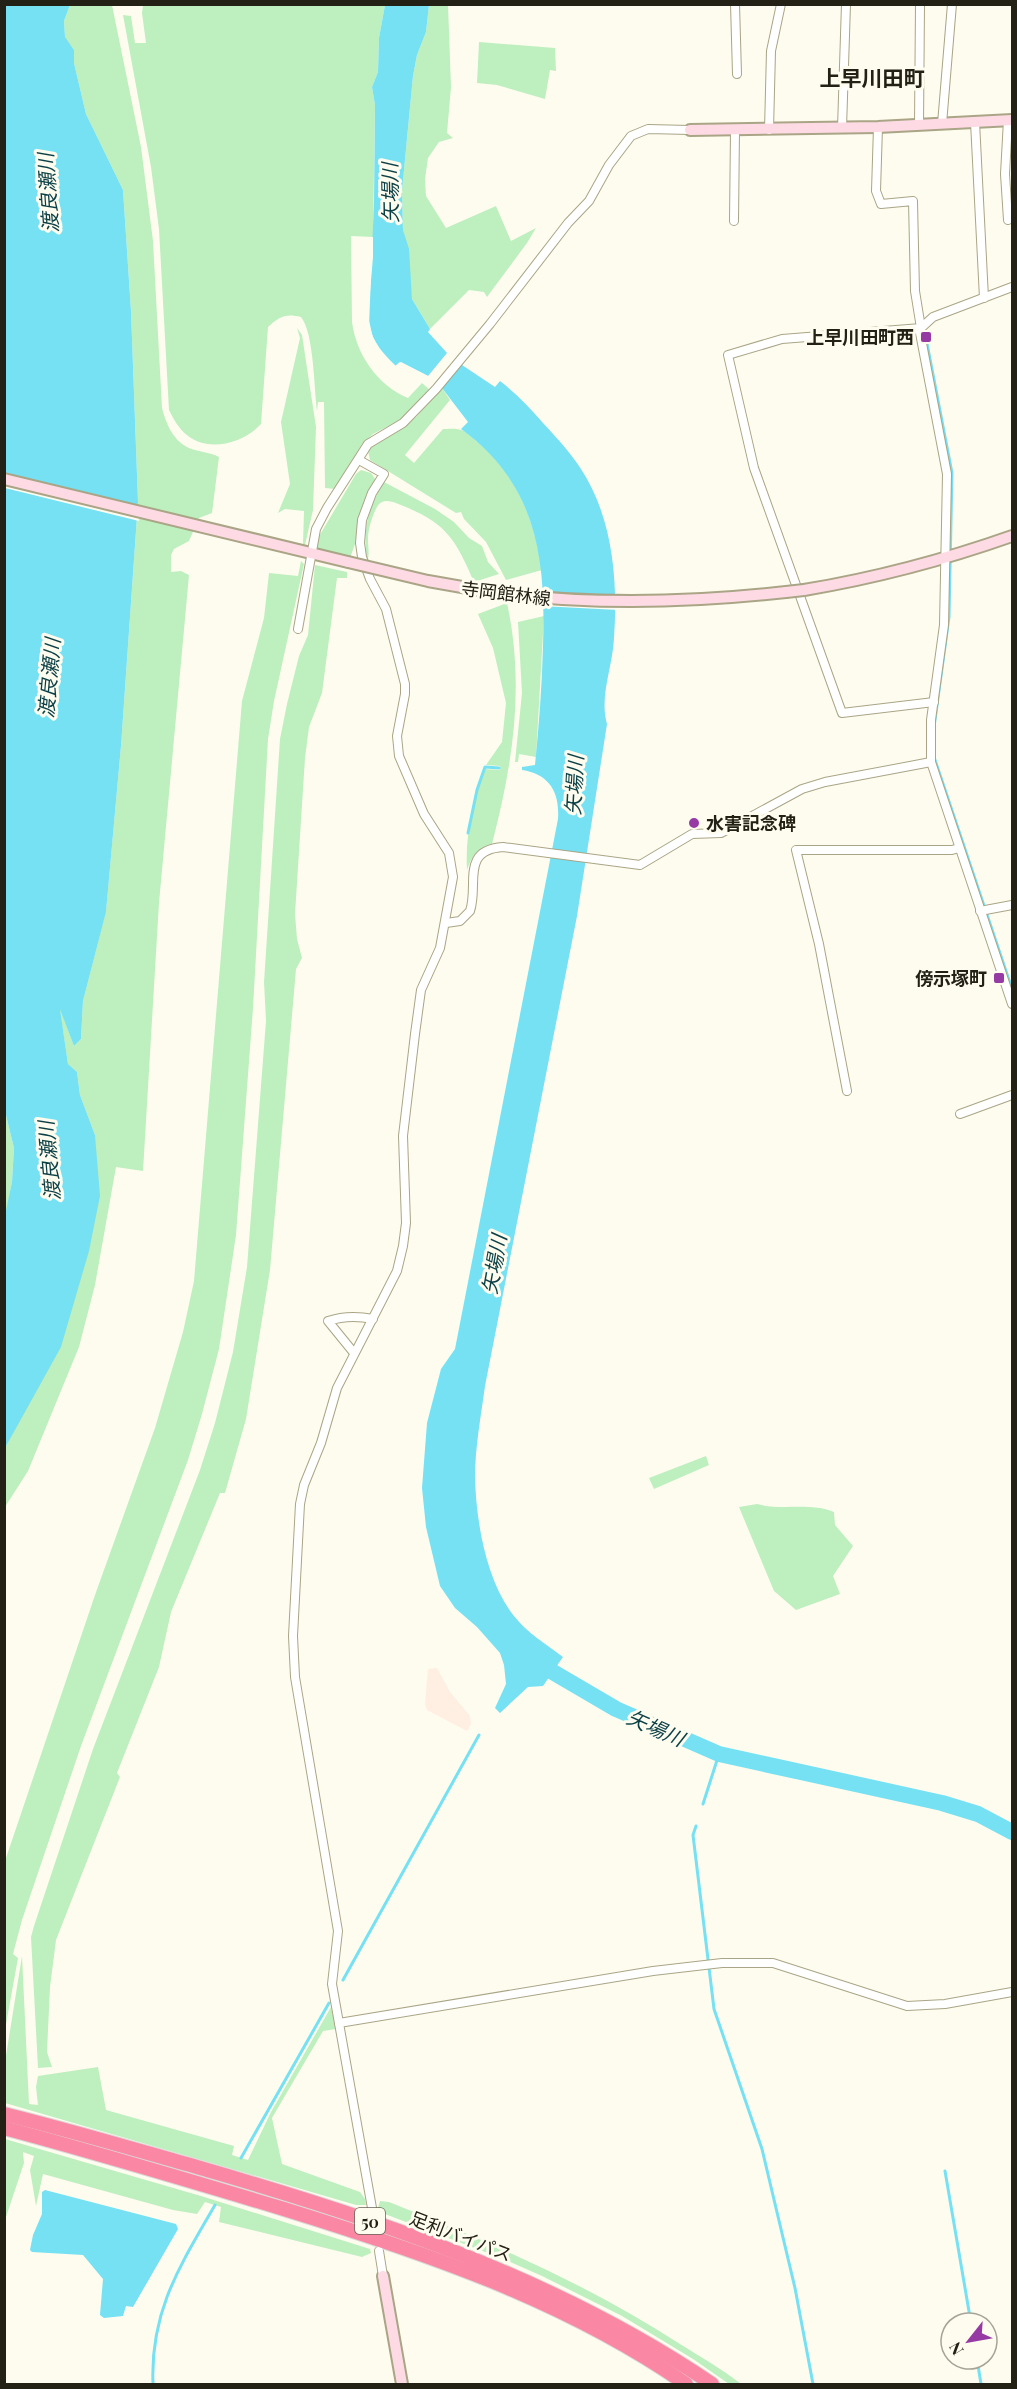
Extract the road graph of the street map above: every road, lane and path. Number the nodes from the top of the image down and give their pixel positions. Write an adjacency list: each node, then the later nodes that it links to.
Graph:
1 (735, 4): 6 (street)
2 (781, 4): 15 (street)
3 (846, 4): 12 (street)
4 (920, 4): 10 (street)
5 (952, 4): 9 (street)
6 (737, 74)
7 (1010, 120): 8 (main road); 16 (street)
8 (975, 122): 9 (main road); 19 (street)
9 (942, 124): 10 (main road)
10 (919, 125): 11 (main road)
11 (878, 127): 12 (main road); 20 (street)
12 (843, 128): 15 (main road)
13 (690, 130): 14 (main road); 21 (street)
14 (735, 130): 15 (main road); 17 (street)
15 (769, 130)
16 (1008, 220)
17 (734, 221)
18 (1012, 287): 19 (street)
19 (984, 298): 20 (street)
20 (921, 328): 25 (street); 27 (street)
21 (359, 460): 24 (street); 32 (street)
22 (4, 479): 24 (main road, 寺岡館林線)
23 (1012, 536): 25 (main road, 寺岡館林線)
24 (308, 553): 25 (main road, 寺岡館林線, bridge); 26 (street)
25 (945, 559): 27 (street)
26 (297, 629)
27 (934, 702): 28 (street)
28 (931, 762): 29 (street); 32 (street)
29 (960, 848): 31 (street); 34 (street)
30 (1012, 905): 31 (street)
31 (980, 911): 33 (street)
32 (446, 923): 37 (street)
33 (1012, 1005)
34 (847, 1091)
35 (1012, 1095): 36 (street)
36 (960, 1114)
37 (373, 1319): 38 (street); 38 (street)
38 (354, 1353): 40 (street)
39 (1012, 1992): 40 (street)
40 (339, 2023): 43 (street)
41 (4, 2114): 48 (highway, 足利バイパス / 50)
42 (4, 2128): 47 (highway, 足利バイパス / 50)
43 (372, 2208)
44 (379, 2251): 45 (street)
45 (383, 2276): 46 (main road)
46 (402, 2385)
47 (686, 2385)
48 (712, 2385)

